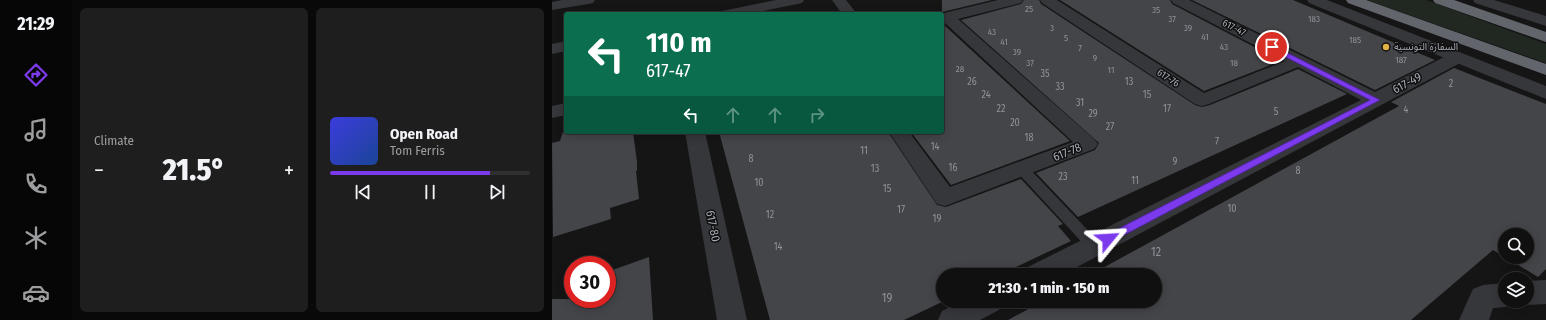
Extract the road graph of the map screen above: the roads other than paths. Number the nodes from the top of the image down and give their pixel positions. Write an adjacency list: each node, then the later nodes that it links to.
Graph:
1 (588, 0): 11 (street)
2 (797, 0): 12 (street)
3 (839, 0): 13 (street)
4 (1016, 0): 14 (street)
5 (1047, 0): 20 (street, 617-76)
6 (1178, 0): 20 (street, 617-47)
7 (1314, 0): 19 (street)
8 (1352, 0): 21 (highway)
9 (1440, 0): 16 (highway)
10 (1480, 0): 15 (street)
11 (552, 6)
12 (737, 12)
13 (848, 12)
14 (944, 17): 28 (street, 617-78)
15 (1546, 21)
16 (1546, 37)
17 (564, 46): 18 (street)
18 (552, 49)
19 (1456, 58): 22 (street); 23 (street, 617-49)
20 (1299, 61): 23 (street, 617-47)
21 (1546, 70)
22 (1546, 93)
23 (1376, 100): 29 (street, 617-49)
24 (564, 109): 25 (street)
25 (552, 112)
26 (694, 134): 34 (street, 617-80)
27 (900, 134): 28 (street, 617-78)
28 (1022, 169): 29 (lane)
29 (1094, 246): 30 (street, 617-49)
30 (1052, 268)
31 (1546, 292): 32 (street)
32 (1534, 293)
33 (976, 308): 35 (street)
34 (732, 320)
35 (953, 320)

